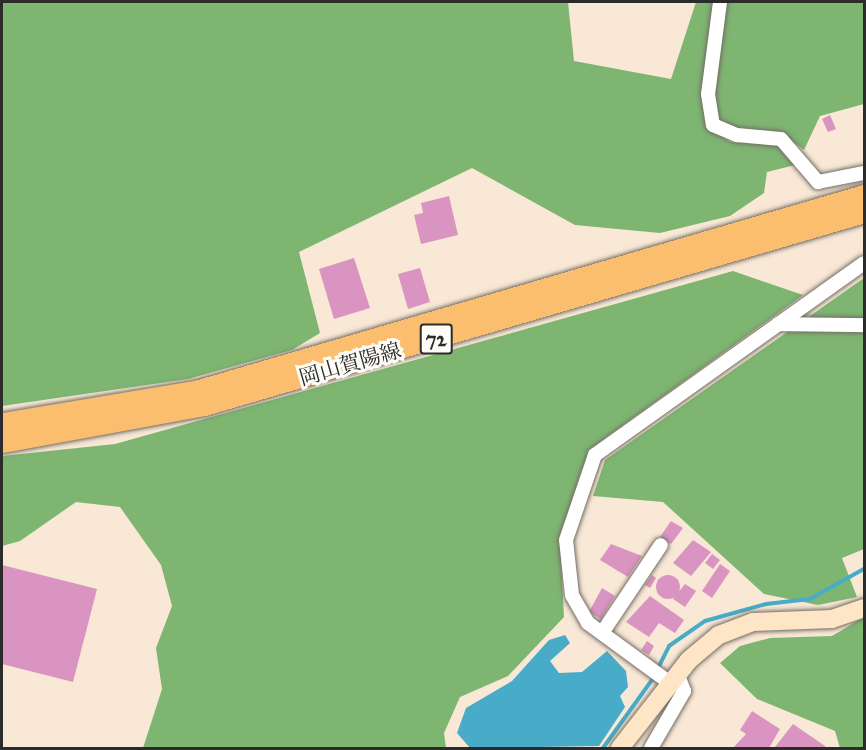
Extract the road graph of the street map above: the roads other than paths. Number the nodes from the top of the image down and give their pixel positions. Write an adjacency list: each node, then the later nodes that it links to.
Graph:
1 (720, 2): 2 (street)
2 (864, 173)
3 (864, 195): 8 (main road, 岡山賀陽線 / 72)
4 (864, 212): 9 (main road, 岡山賀陽線 / 72)
5 (864, 263): 6 (street)
6 (778, 324): 7 (street); 12 (street)
7 (864, 325)
8 (2, 423)
9 (2, 442)
10 (660, 545): 12 (street)
11 (864, 608): 13 (main road)
12 (604, 630): 13 (street)
13 (665, 675): 14 (main road); 15 (street)
14 (623, 746)
15 (651, 748)

